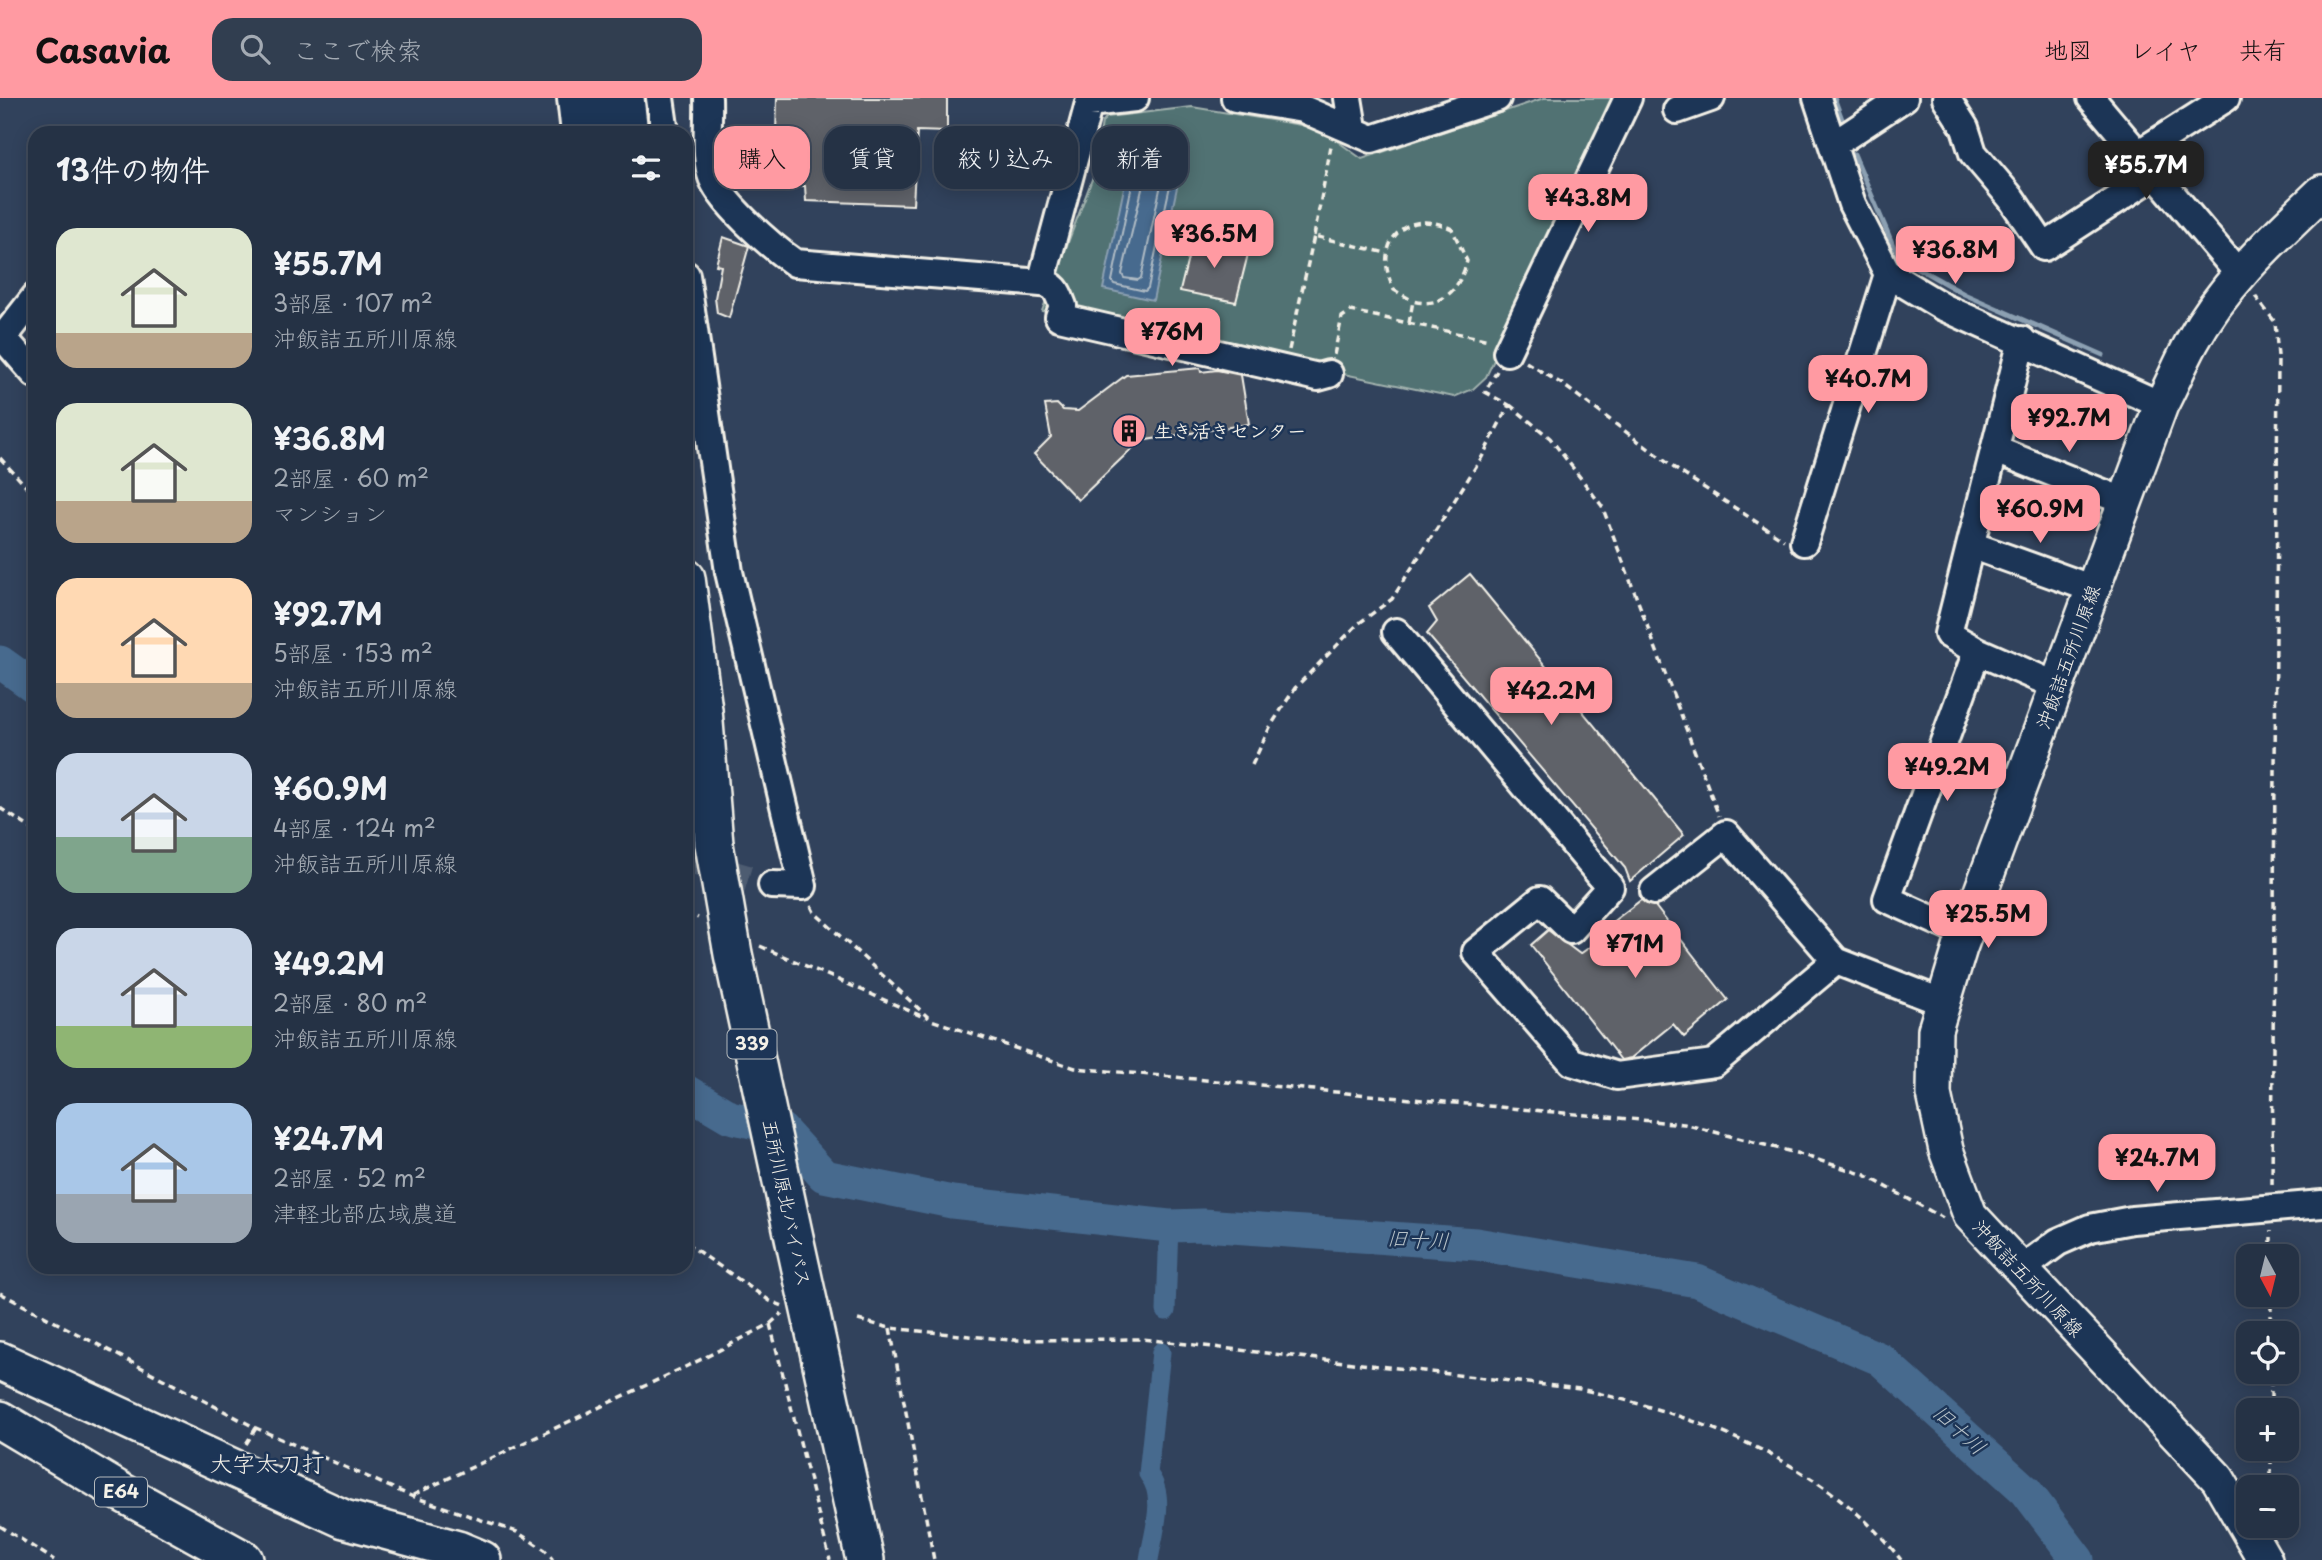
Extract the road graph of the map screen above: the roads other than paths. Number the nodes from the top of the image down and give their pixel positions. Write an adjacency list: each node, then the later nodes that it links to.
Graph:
1 (571, 98): 19 (street)
2 (593, 98): 20 (highway)
3 (625, 98): 21 (highway)
4 (660, 98): 22 (street)
5 (708, 98): 29 (street)
6 (1135, 98): 29 (street)
7 (1236, 98): 18 (street)
8 (1348, 98): 18 (street)
9 (1497, 98): 18 (street)
10 (1628, 98): 34 (street)
11 (1711, 98): 17 (street)
12 (1817, 98): 23 (street)
13 (1904, 98): 23 (street)
14 (1946, 98): 25 (street)
15 (2091, 98): 24 (street)
16 (2226, 98): 24 (street)
17 (1677, 110)
18 (1344, 125)
19 (574, 126)
20 (596, 126)
21 (628, 126)
22 (664, 126)
23 (1833, 145): 27 (street)
24 (2138, 154): 25 (street)
25 (2155, 174): 28 (street)
26 (2321, 196): 28 (main road, 沖飯詰五所川原線)
27 (1888, 274): 33 (street); 40 (street)
28 (2239, 275): 37 (main road, 沖飯詰五所川原線)
29 (1041, 283): 36 (street)
30 (28, 305): 32 (street)
31 (693, 323): 49 (street)
32 (2, 336): 35 (street)
33 (2022, 340): 37 (street); 38 (street)
34 (1509, 349)
35 (28, 366)
36 (1329, 374)
37 (2161, 405): 39 (main road, 沖飯詰五所川原線)
38 (1996, 450): 39 (street); 41 (street)
39 (2126, 502): 42 (main road, 沖飯詰五所川原線)
40 (1804, 542)
41 (1971, 545): 42 (street); 45 (street)
42 (2093, 589): 46 (main road, 沖飯詰五所川原線)
43 (693, 632): 48 (highway, 五所川原北バイパス / 339)
44 (1396, 632): 52 (street)
45 (1977, 651): 46 (street); 51 (street)
46 (2057, 686): 51 (main road, 沖飯詰五所川原線)
47 (693, 750): 48 (highway, 五所川原北バイパス / 339)
48 (714, 844): 62 (highway, 五所川原北バイパス / 339, bridge)
49 (772, 885)
50 (1654, 891): 52 (street)
51 (1965, 934): 53 (main road, 沖飯詰五所川原線)
52 (1836, 961): 53 (street)
53 (1944, 1003): 55 (main road, 沖飯詰五所川原線)
54 (2322, 1204): 55 (street)
55 (2020, 1270): 63 (main road, 沖飯詰五所川原線)
56 (0, 1361): 61 (highway)
57 (0, 1420): 60 (highway, E64)
58 (0, 1434): 59 (highway)
59 (194, 1560)
60 (244, 1560)
61 (482, 1560)
62 (865, 1560)
63 (2265, 1560)

